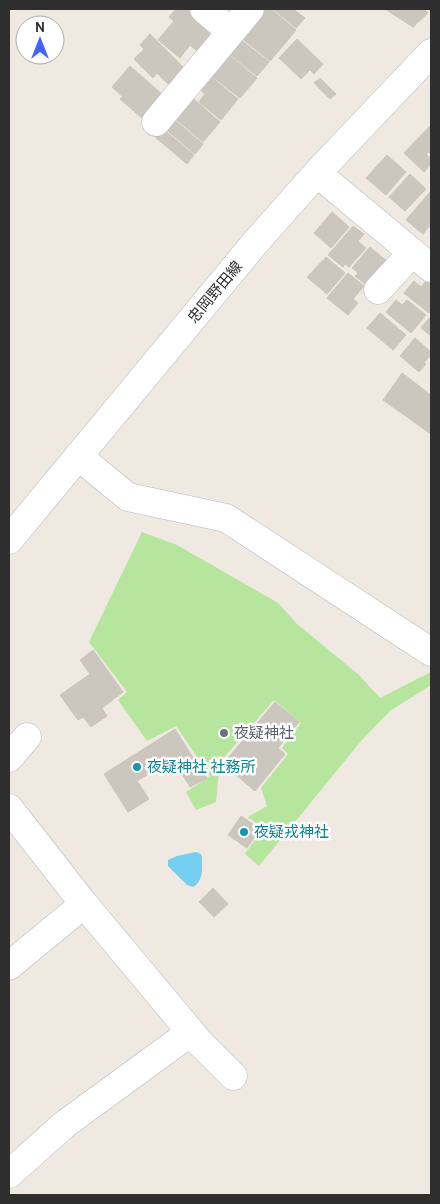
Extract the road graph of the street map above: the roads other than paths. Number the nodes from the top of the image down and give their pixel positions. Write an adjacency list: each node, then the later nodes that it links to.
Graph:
1 (204, 9): 3 (street)
2 (250, 9): 3 (street)
3 (231, 32): 5 (street)
4 (431, 53): 6 (street, 忠岡野田線)
5 (156, 122)
6 (317, 173): 7 (street); 9 (street, 忠岡野田線)
7 (422, 260): 8 (street)
8 (378, 290)
9 (78, 456): 10 (street, 忠岡野田線); 11 (street)
10 (9, 540)
11 (431, 652)
12 (27, 738): 13 (street)
13 (9, 758)
14 (9, 808): 15 (street)
15 (84, 904): 16 (street); 17 (street)
16 (9, 966)
17 (191, 1032): 18 (street); 19 (street)
18 (233, 1076)
19 (9, 1174)

